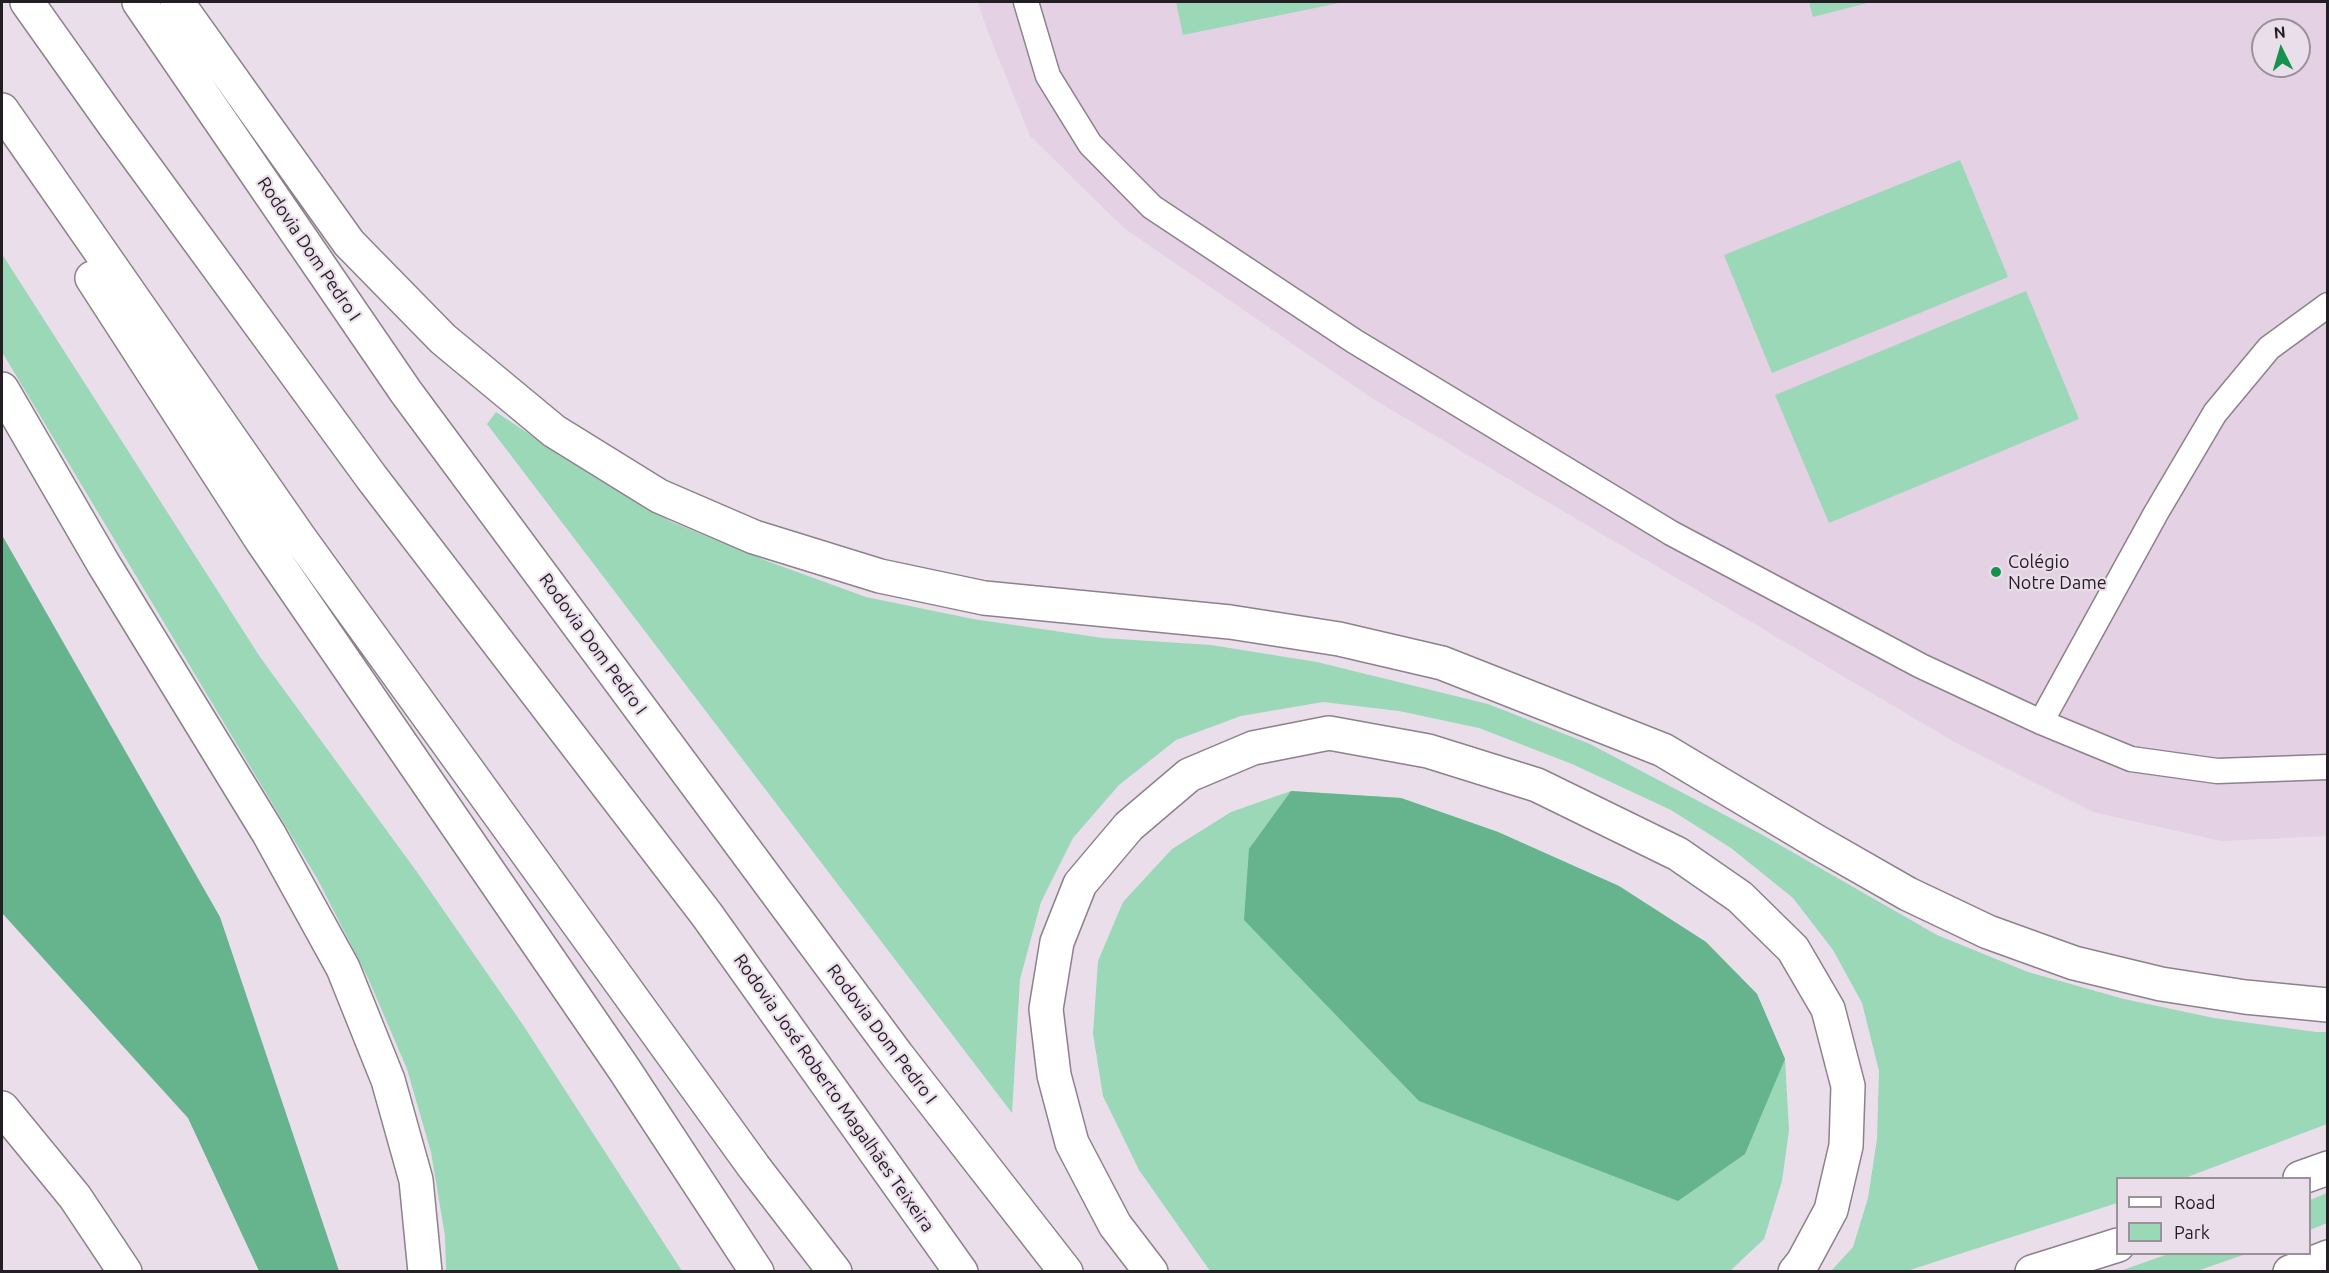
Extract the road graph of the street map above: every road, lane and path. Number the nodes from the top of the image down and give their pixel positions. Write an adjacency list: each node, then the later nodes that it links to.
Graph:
1 (27, 2): 21 (main road, Rodovia José Roberto Magalhães Teixeira)
2 (139, 2): 22 (main road, Rodovia Dom Pedro I)
3 (177, 2): 11 (main road)
4 (1026, 2): 9 (lane)
5 (2, 110): 20 (main road)
6 (2, 137): 19 (main road)
7 (2328, 305): 9 (lane)
8 (2, 389): 18 (main road)
9 (2041, 722): 10 (lane)
10 (2328, 767)
11 (2328, 1005)
12 (2, 1108): 17 (main road)
13 (2328, 1168): 14 (main road)
14 (2305, 1177)
15 (2116, 1246): 25 (main road)
16 (2328, 1257): 26 (main road)
17 (124, 1272)
18 (425, 1272)
19 (757, 1272)
20 (835, 1272)
21 (961, 1272)
22 (1066, 1272)
23 (1151, 1272): 24 (main road)
24 (1795, 1272)
25 (2032, 1272)
26 (2290, 1272)

